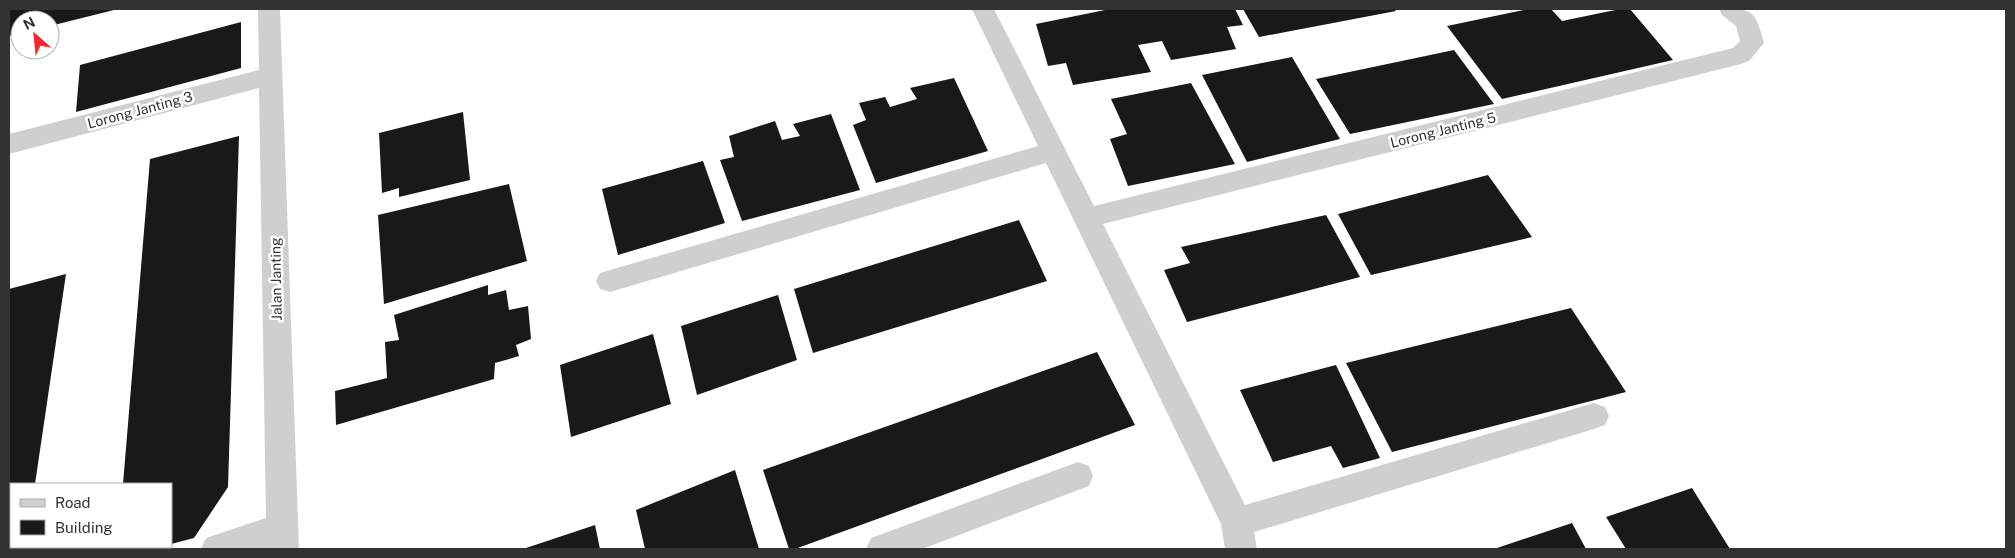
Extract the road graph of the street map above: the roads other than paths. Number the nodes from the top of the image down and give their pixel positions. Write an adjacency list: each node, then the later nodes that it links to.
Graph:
1 (269, 9): 4 (street, Jalan Janting)
2 (983, 9): 6 (street)
3 (1730, 9): 7 (street, Lorong Janting 5)
4 (271, 76): 5 (street, Lorong Janting 3); 12 (street, Jalan Janting)
5 (9, 144)
6 (1053, 151): 7 (street); 8 (street)
7 (1086, 218): 11 (street)
8 (610, 281)
9 (1594, 416): 11 (street)
10 (1078, 476): 14 (street)
11 (1239, 536)
12 (283, 539): 13 (street)
13 (217, 549)
14 (882, 549)

